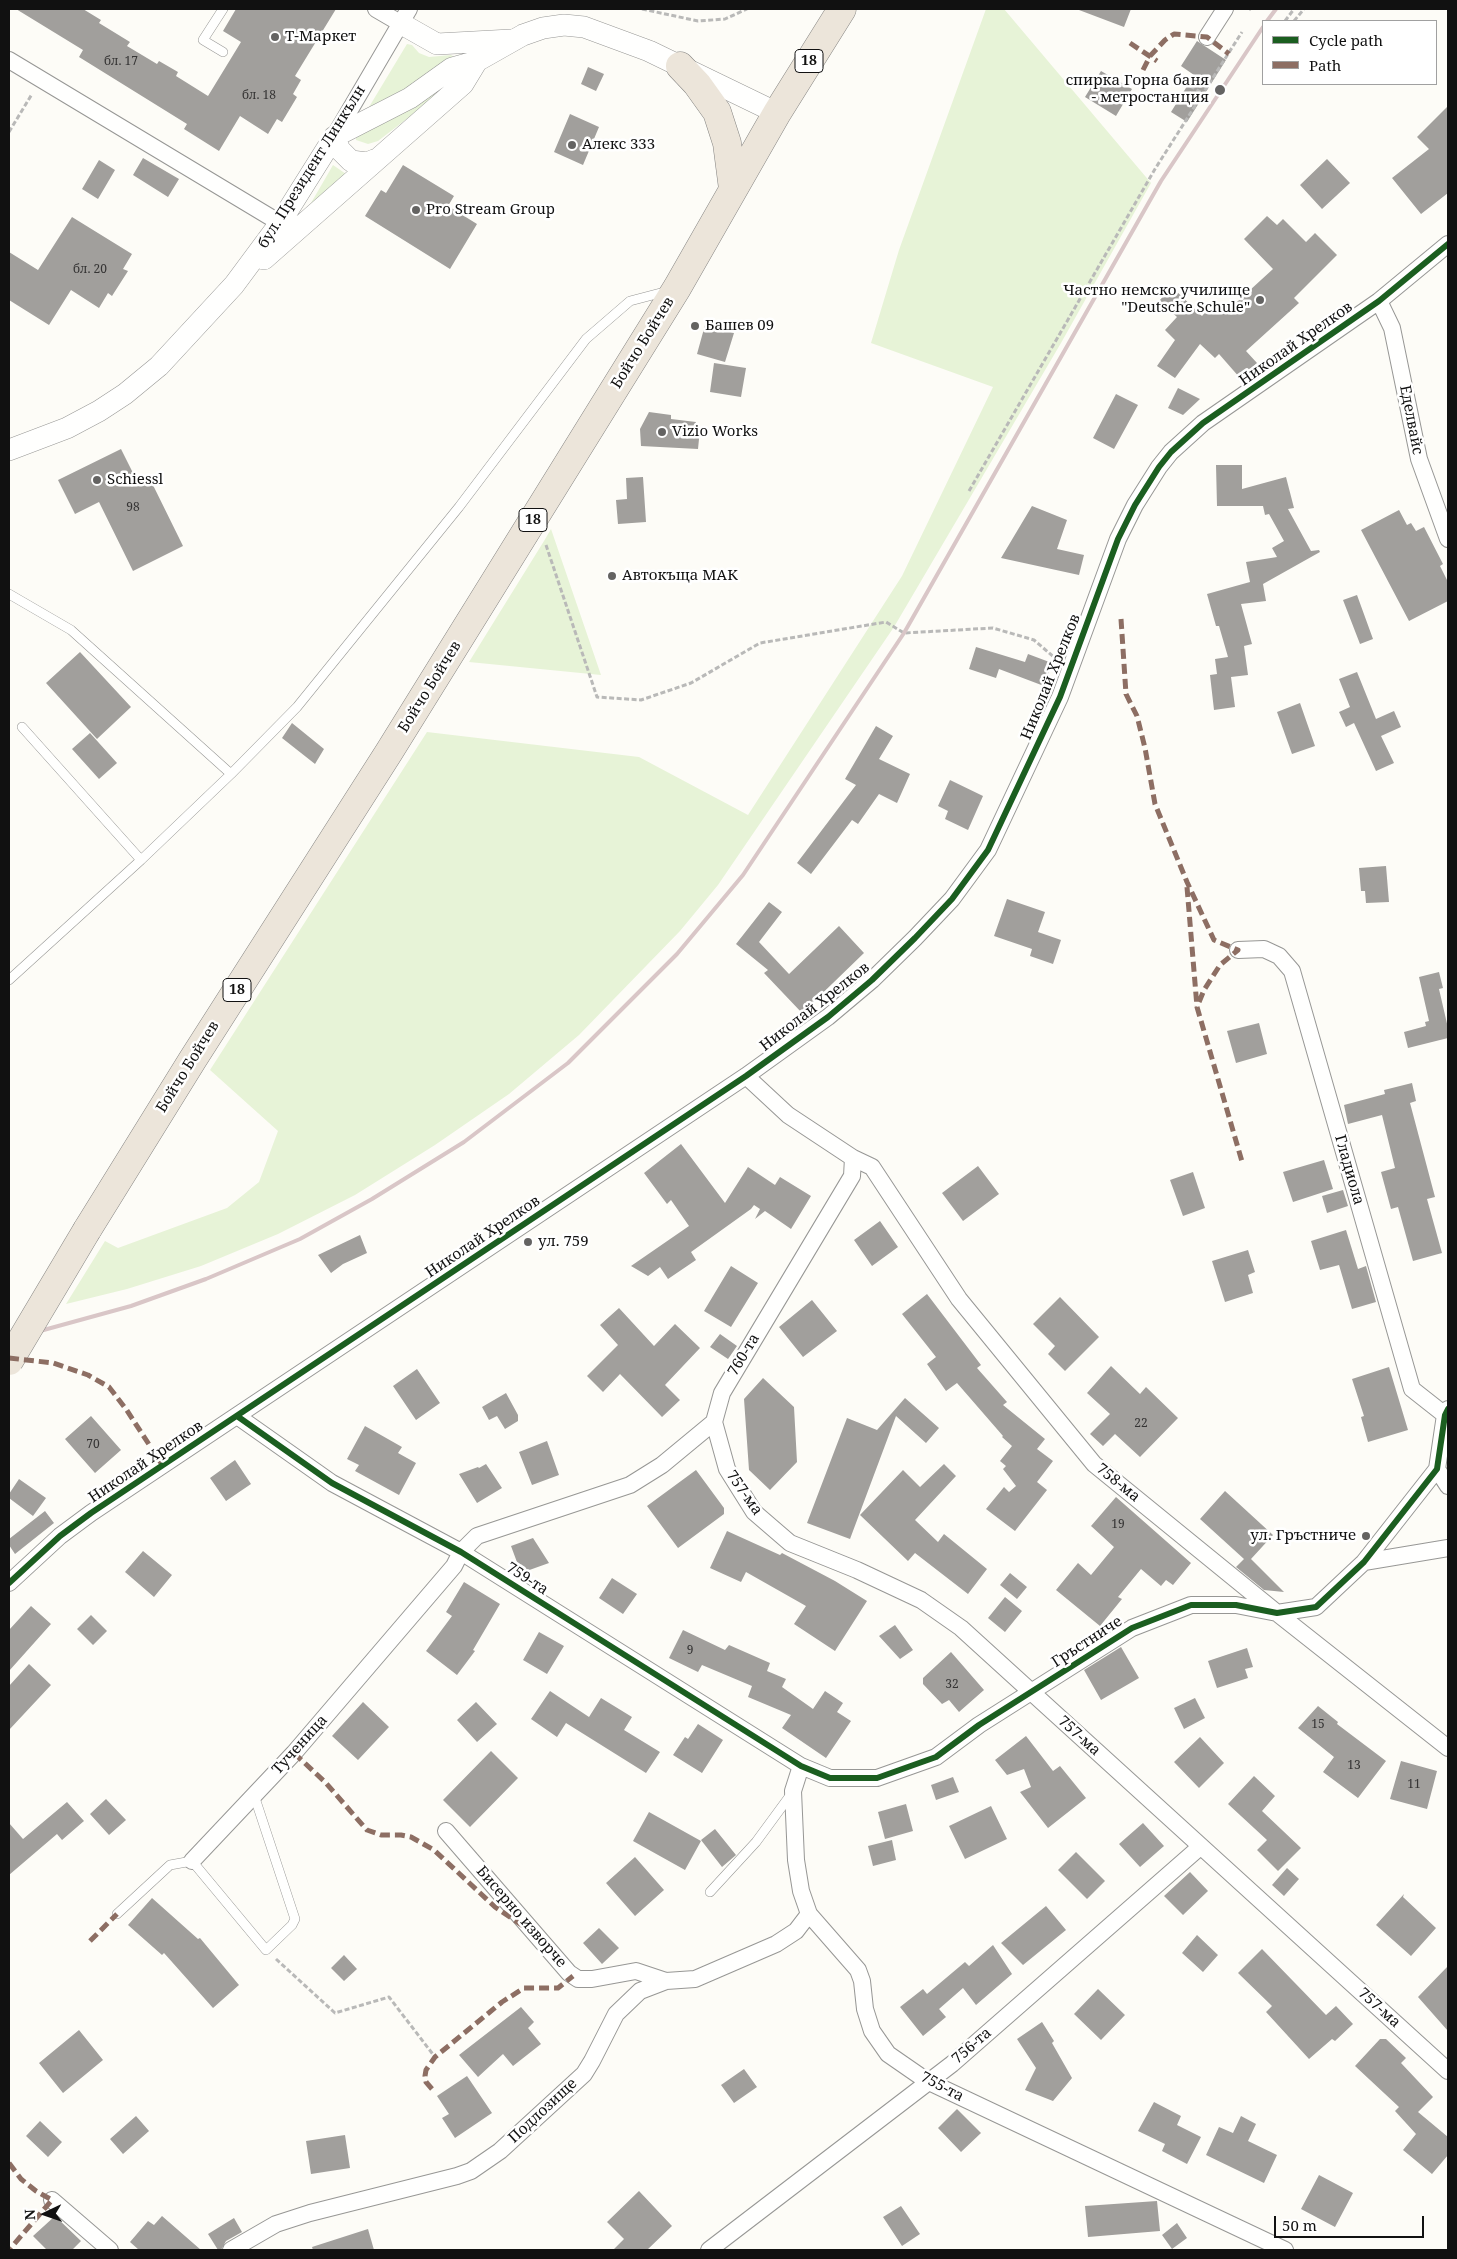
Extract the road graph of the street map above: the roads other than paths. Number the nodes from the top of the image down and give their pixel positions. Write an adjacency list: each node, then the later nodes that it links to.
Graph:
1 (223, 9): 8 (lane)
2 (376, 9): 5 (street)
3 (842, 9): 12 (highway, Бойчо Бойчев / 18)
4 (1225, 9): 6 (street)
5 (404, 16): 7 (street); 13 (street, бул. Президент Линкълн)
6 (1207, 37)
7 (511, 40): 10 (street); 11 (street)
8 (223, 52)
9 (9, 60): 16 (street)
10 (477, 61): 13 (street); 14 (street)
11 (680, 66): 12 (street); 15 (highway)
12 (777, 114): 15 (highway, Бойчо Бойчев / 18)
13 (334, 137): 14 (street); 16 (street, бул. Президент Линкълн)
14 (374, 160): 18 (street)
15 (733, 189): 19 (highway, Бойчо Бойчев / 18)
16 (280, 223): 18 (street, бул. Президент Линкълн)
17 (1448, 244): 20 (street, Николай Хрелков)
18 (234, 286): 21 (street, бул. Президент Линкълн)
19 (677, 288): 25 (lane); 31 (highway, Бойчо Бойчев / 18, bridge)
20 (1379, 301): 22 (street, Еделвайс); 29 (street, Николай Хрелков)
21 (9, 450)
22 (1448, 539)
23 (9, 594): 25 (lane)
24 (22, 727): 26 (lane)
25 (232, 774): 26 (lane)
26 (141, 860): 28 (lane)
27 (1238, 950): 32 (street, Гладиола)
28 (9, 980)
29 (746, 1076): 30 (street); 33 (street, Николай Хрелков)
30 (853, 1158): 34 (street, 760-та); 41 (street, 758-ма)
31 (9, 1361)
32 (1446, 1412): 35 (street)
33 (237, 1416): 38 (street, 759-та); 40 (street, Николай Хрелков)
34 (714, 1422): 38 (street); 42 (street, 757-ма)
35 (1437, 1469): 36 (street); 39 (street, Гръстниче)
36 (1448, 1486)
37 (1448, 1548): 39 (street)
38 (462, 1552): 44 (street, 759-та); 46 (street, Тученица)
39 (1364, 1562): 41 (street, Гръстниче)
40 (9, 1583)
41 (1277, 1613): 42 (street, Гръстниче); 43 (street, 758-ма)
42 (1032, 1693): 44 (street, Гръстниче); 48 (street, 757-ма)
43 (1448, 1748)
44 (801, 1766): 45 (street, 755-та)
45 (793, 1791): 50 (lane); 52 (street, 755-та)
46 (254, 1795): 49 (street, Тученица); 49 (lane)
47 (446, 1831): 53 (street, Бисерно изворче)
48 (1200, 1846): 54 (street, 757-ма); 55 (street, 756-та)
49 (192, 1861): 51 (lane)
50 (710, 1892)
51 (117, 1914)
52 (809, 1914): 53 (street, Подлозище); 55 (street, 755-та)
53 (666, 1981): 58 (street, Подлозище)
54 (1448, 2071)
55 (926, 2081): 59 (street, 756-та); 60 (street, 755-та)
56 (52, 2200): 57 (street)
57 (105, 2249)
58 (232, 2250)
59 (709, 2250)
60 (1284, 2250)

